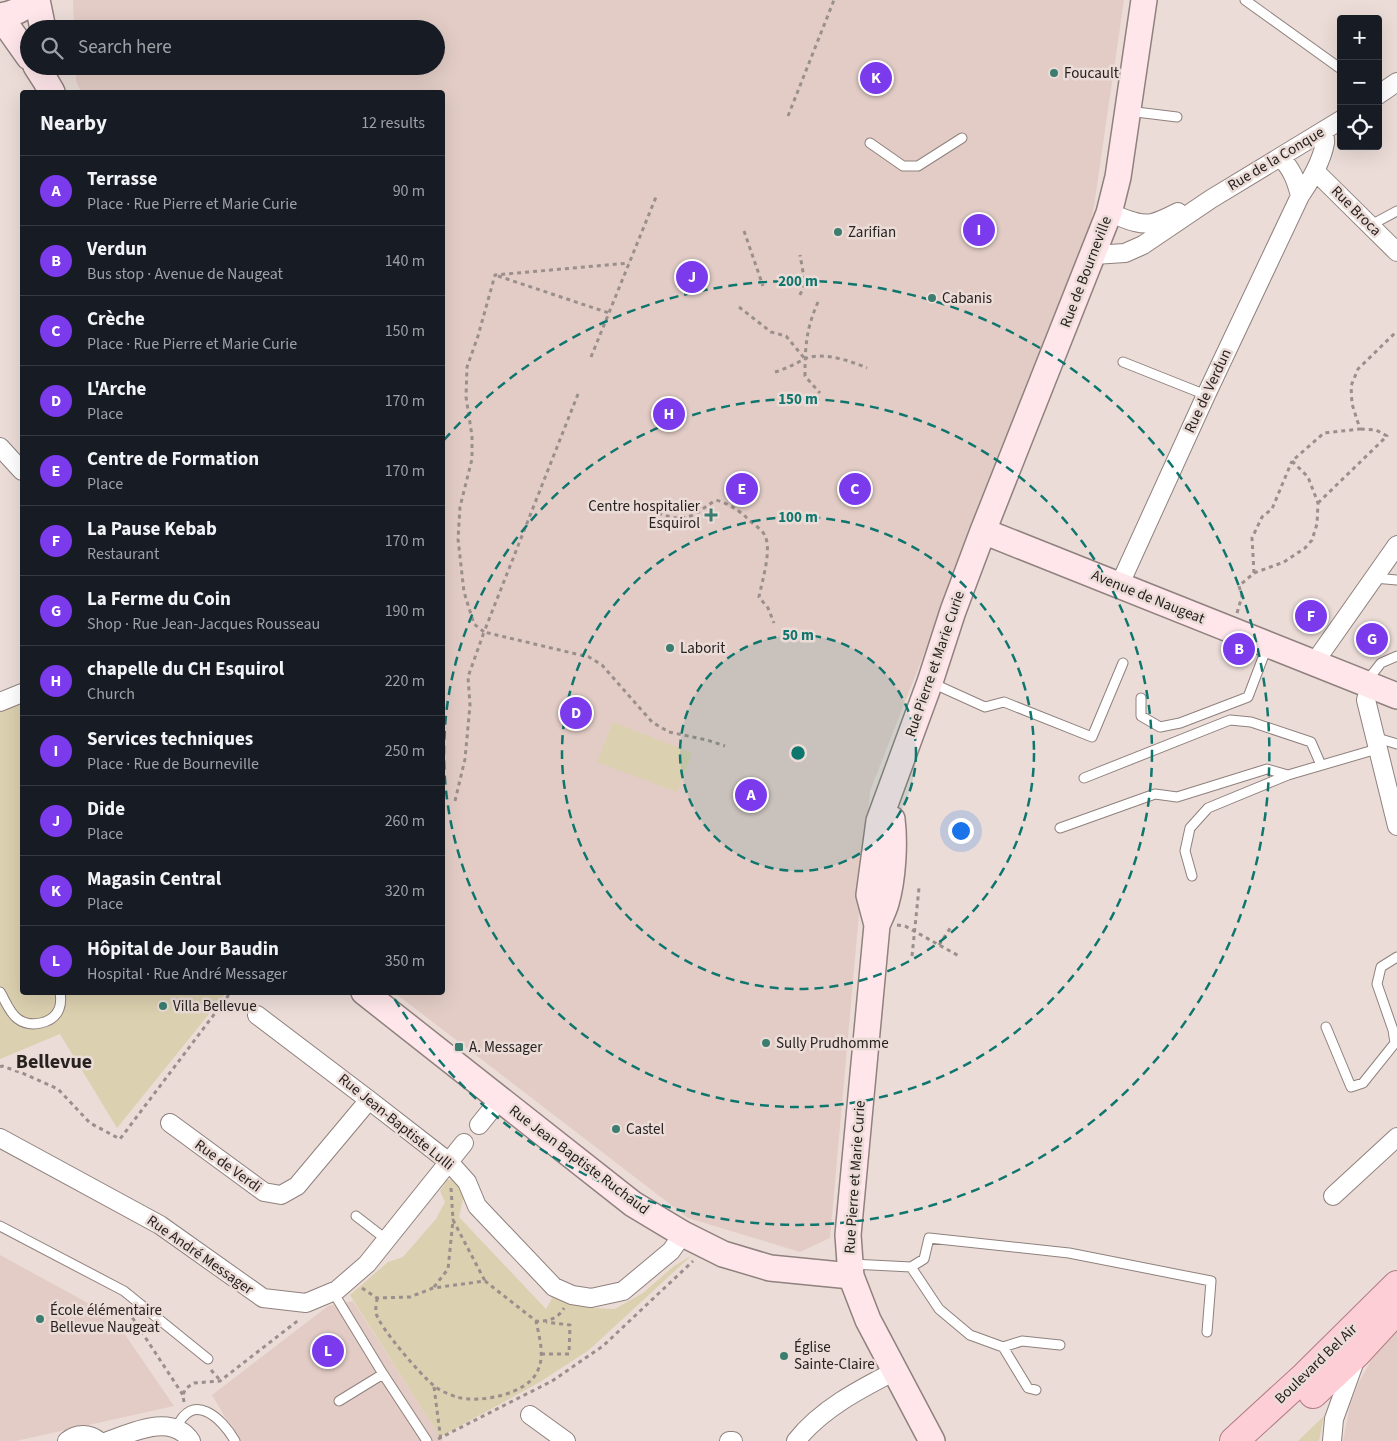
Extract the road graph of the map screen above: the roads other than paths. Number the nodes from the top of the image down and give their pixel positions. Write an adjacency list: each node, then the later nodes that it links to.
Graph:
1 (35, 0): 4 (main road); 5 (main road)
2 (1144, 0): 10 (main road, Rue de Bourneville)
3 (1245, 0): 7 (lane)
4 (0, 16): 6 (main road)
5 (41, 20)
6 (20, 44)
7 (1337, 66)
8 (1397, 82): 9 (street)
9 (1382, 92)
10 (1128, 112): 11 (lane); 21 (main road, Rue de Bourneville)
11 (1177, 117)
12 (1337, 122): 13 (street, Rue de la Conque)
13 (1323, 131): 16 (street, Rue de la Conque); 17 (street, Rue de Verdun)
14 (962, 138): 15 (lane)
15 (870, 143)
16 (1280, 156): 18 (street); 19 (street, Rue de la Conque)
17 (1315, 171): 18 (street, Rue de Verdun); 22 (street, Rue Broca)
18 (1300, 196): 26 (street, Rue de Verdun)
19 (1211, 199): 21 (street, Rue de la Conque); 24 (street, Rue de la Conque)
20 (1397, 211): 22 (lane)
21 (1109, 213): 24 (main road, Rue de Bourneville)
22 (1371, 226): 23 (street, Rue Broca)
23 (1397, 252)
24 (1094, 255): 29 (main road, Rue de Bourneville)
25 (1123, 362): 26 (lane)
26 (1206, 395): 33 (street, Rue de Verdun)
27 (0, 446): 28 (street)
28 (20, 469)
29 (983, 531): 33 (main road, Avenue de Naugeat); 38 (main road, Rue Pierre et Marie Curie)
30 (1397, 545): 31 (street)
31 (1374, 578): 32 (lane); 37 (street)
32 (1397, 580)
33 (1119, 586): 34 (main road, Avenue de Naugeat)
34 (1268, 645): 37 (main road, Avenue de Naugeat); 42 (lane)
35 (1397, 656): 39 (lane)
36 (1123, 663): 38 (lane)
37 (1314, 663): 39 (main road, Avenue de Naugeat)
38 (930, 682): 73 (main road, Rue Pierre et Marie Curie)
39 (1367, 685): 41 (main road, Avenue de Naugeat); 44 (street)
40 (20, 694): 43 (street)
41 (1397, 696)
42 (1141, 698)
43 (0, 702)
44 (1376, 743): 45 (lane); 46 (lane); 49 (street)
45 (1397, 744)
46 (1320, 766): 47 (lane); 48 (lane)
47 (1288, 775): 51 (lane); 52 (lane)
48 (1084, 778)
49 (1393, 797): 50 (street)
50 (1397, 826)
51 (1060, 828)
52 (1192, 876)
53 (1397, 957): 58 (lane)
54 (0, 992): 55 (lane)
55 (60, 995)
56 (368, 995): 59 (main road, Rue Jean Baptiste Ruchaud)
57 (257, 1015): 60 (street, Rue Jean-Baptiste Lulli)
58 (1326, 1026)
59 (500, 1099): 62 (street); 70 (main road, Rue Jean Baptiste Ruchaud)
60 (369, 1100): 61 (street, Rue de Verdi); 66 (street, Rue Jean-Baptiste Lulli)
61 (170, 1123)
62 (479, 1125)
63 (1397, 1137): 67 (street)
64 (0, 1138): 75 (street, Rue André Messager)
65 (464, 1143): 66 (street, Rue André Messager)
66 (449, 1162): 70 (street, Rue Jean-Baptiste Lulli); 71 (street, Rue André Messager)
67 (1333, 1196)
68 (356, 1216): 71 (lane)
69 (0, 1226): 81 (lane)
70 (682, 1234): 73 (main road, Rue Jean Baptiste Ruchaud)
71 (387, 1240): 75 (street, Rue André Messager)
72 (911, 1267): 73 (lane); 77 (lane); 79 (lane)
73 (850, 1270): 82 (main road, Rue Pierre et Marie Curie)
74 (1397, 1285): 97 (main road, Boulevard Bel Air)
75 (333, 1292): 83 (lane)
76 (1397, 1310): 80 (main road, Boulevard Bel Air)
77 (1207, 1332)
78 (1060, 1346): 79 (lane)
79 (1003, 1347): 84 (lane)
80 (1357, 1353): 98 (main road, Boulevard Bel Air); 99 (street)
81 (208, 1359)
82 (895, 1370): 95 (street); 96 (main road, Rue Pierre et Marie Curie)
83 (383, 1374): 85 (lane); 93 (lane)
84 (1036, 1390)
85 (339, 1401)
86 (530, 1415): 94 (street)
87 (176, 1428): 90 (street); 91 (street); 92 (lane)
88 (67, 1441): 89 (street)
89 (98, 1441)
90 (108, 1441)
91 (191, 1441)
92 (236, 1441)
93 (428, 1441)
94 (566, 1441)
95 (796, 1441)
96 (932, 1441)
97 (1234, 1441)
98 (1263, 1441)
99 (1332, 1441)

